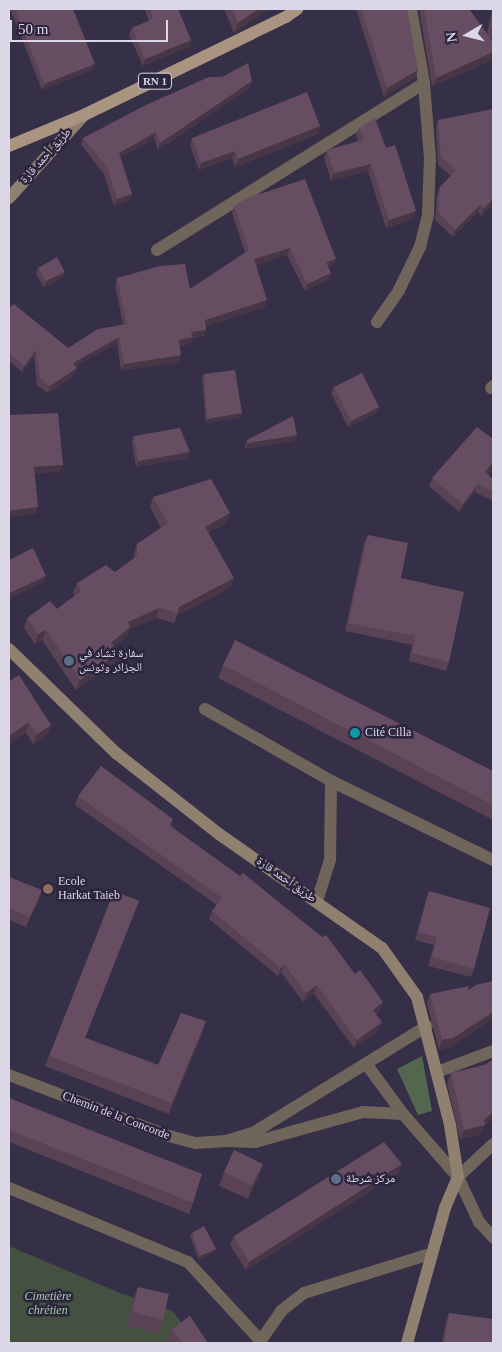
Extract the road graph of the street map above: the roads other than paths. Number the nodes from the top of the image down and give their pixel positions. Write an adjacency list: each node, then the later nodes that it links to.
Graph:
1 (297, 9): 4 (main road, RN 1)
2 (411, 9): 3 (street)
3 (424, 83): 7 (street); 8 (street)
4 (84, 114): 5 (main road, RN 1); 6 (street, طريق أحمد قارة)
5 (9, 146)
6 (9, 198)
7 (157, 250)
8 (377, 322)
9 (9, 649): 13 (street, طريق أحمد قارة)
10 (205, 709): 11 (street)
11 (331, 781): 12 (street); 13 (street)
12 (493, 860)
13 (317, 902): 14 (street, طريق أحمد قارة)
14 (427, 1026): 16 (street); 17 (street, طريق أحمد قارة)
15 (493, 1050): 17 (street)
16 (366, 1065): 19 (street); 20 (street)
17 (437, 1072): 22 (street, طريق أحمد قارة)
18 (9, 1075): 20 (street, Chemin de la Concorde)
19 (404, 1114): 20 (street); 22 (street)
20 (226, 1141)
21 (493, 1144): 22 (street)
22 (458, 1177): 24 (street); 25 (street)
23 (9, 1188): 26 (street)
24 (493, 1237)
25 (430, 1254): 26 (street); 27 (street)
26 (259, 1342)
27 (406, 1343)

